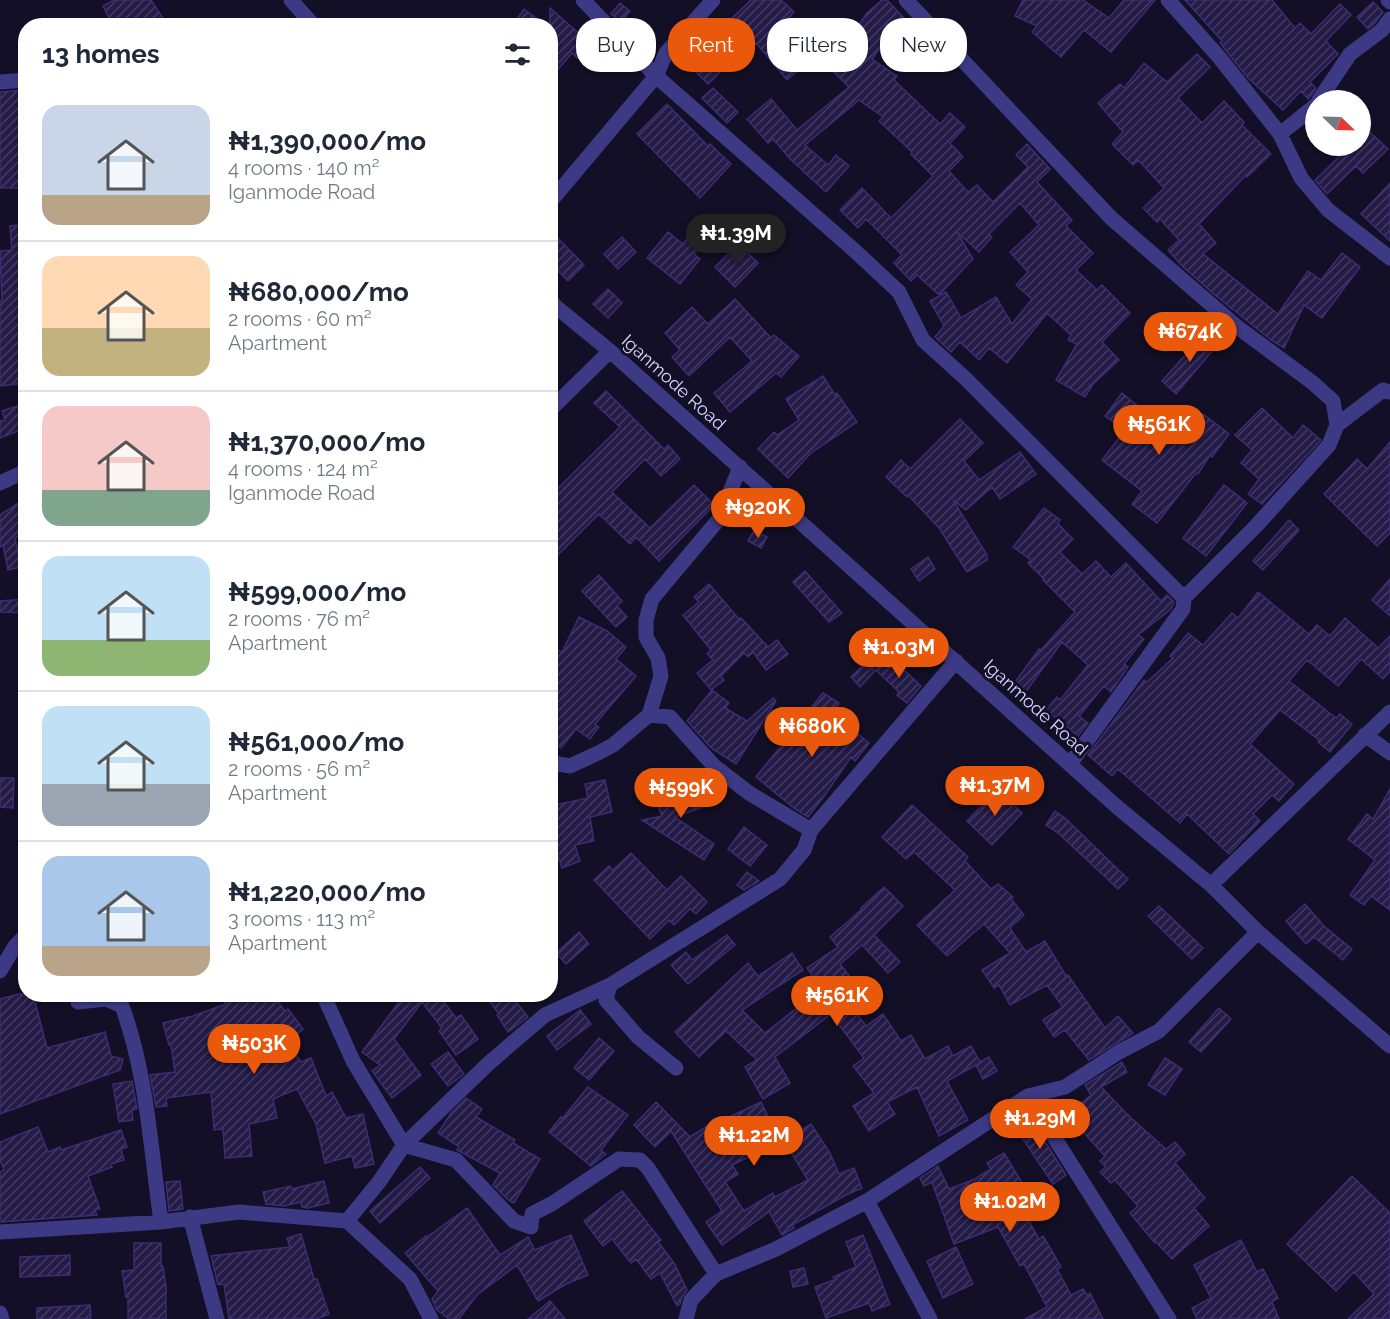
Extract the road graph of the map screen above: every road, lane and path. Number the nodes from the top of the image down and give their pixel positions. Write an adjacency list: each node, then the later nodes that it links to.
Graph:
1 (291, 0): 6 (street)
2 (583, 0): 8 (street)
3 (713, 0): 8 (street)
4 (906, 0): 20 (street)
5 (1168, 0): 13 (street)
6 (307, 18)
7 (1390, 19): 11 (street)
8 (656, 76): 14 (street); 24 (street)
9 (18, 81): 10 (street)
10 (0, 82)
11 (1326, 90)
12 (1305, 114): 13 (street)
13 (1280, 134): 15 (street)
14 (558, 192)
15 (1390, 258)
16 (558, 308): 17 (street, Iganmode Road)
17 (610, 351): 19 (street); 21 (street, Iganmode Road)
18 (1390, 392): 20 (street)
19 (558, 402)
20 (1337, 425): 24 (street)
21 (740, 467): 25 (street, Iganmode Road); 27 (street)
22 (18, 475): 23 (street)
23 (0, 483)
24 (1184, 598): 31 (street)
25 (956, 661): 31 (street, Iganmode Road); 32 (street)
26 (1390, 712): 28 (street)
27 (649, 715): 30 (street); 32 (street)
28 (1365, 735): 29 (street); 33 (street)
29 (1390, 753)
30 (558, 764)
31 (1070, 764): 33 (street, Iganmode Road)
32 (811, 830): 37 (street)
33 (1211, 885): 34 (street, Iganmode Road)
34 (1258, 932): 40 (street, Iganmode Road); 42 (street)
35 (18, 943): 36 (street)
36 (0, 971)
37 (609, 985): 41 (street); 43 (street)
38 (113, 1002): 47 (street)
39 (327, 1002): 43 (street)
40 (1390, 1046)
41 (676, 1068)
42 (1028, 1096): 44 (street); 56 (street)
43 (405, 1145): 46 (street); 49 (street)
44 (867, 1201): 49 (street); 55 (street)
45 (190, 1217): 46 (street); 47 (street); 52 (street)
46 (347, 1221): 53 (street)
47 (161, 1222): 48 (street)
48 (0, 1233)
49 (716, 1274): 54 (street)
50 (0, 1313): 51 (street)
51 (2, 1319)
52 (217, 1319)
53 (431, 1319)
54 (686, 1319)
55 (930, 1319)
56 (1169, 1319)

